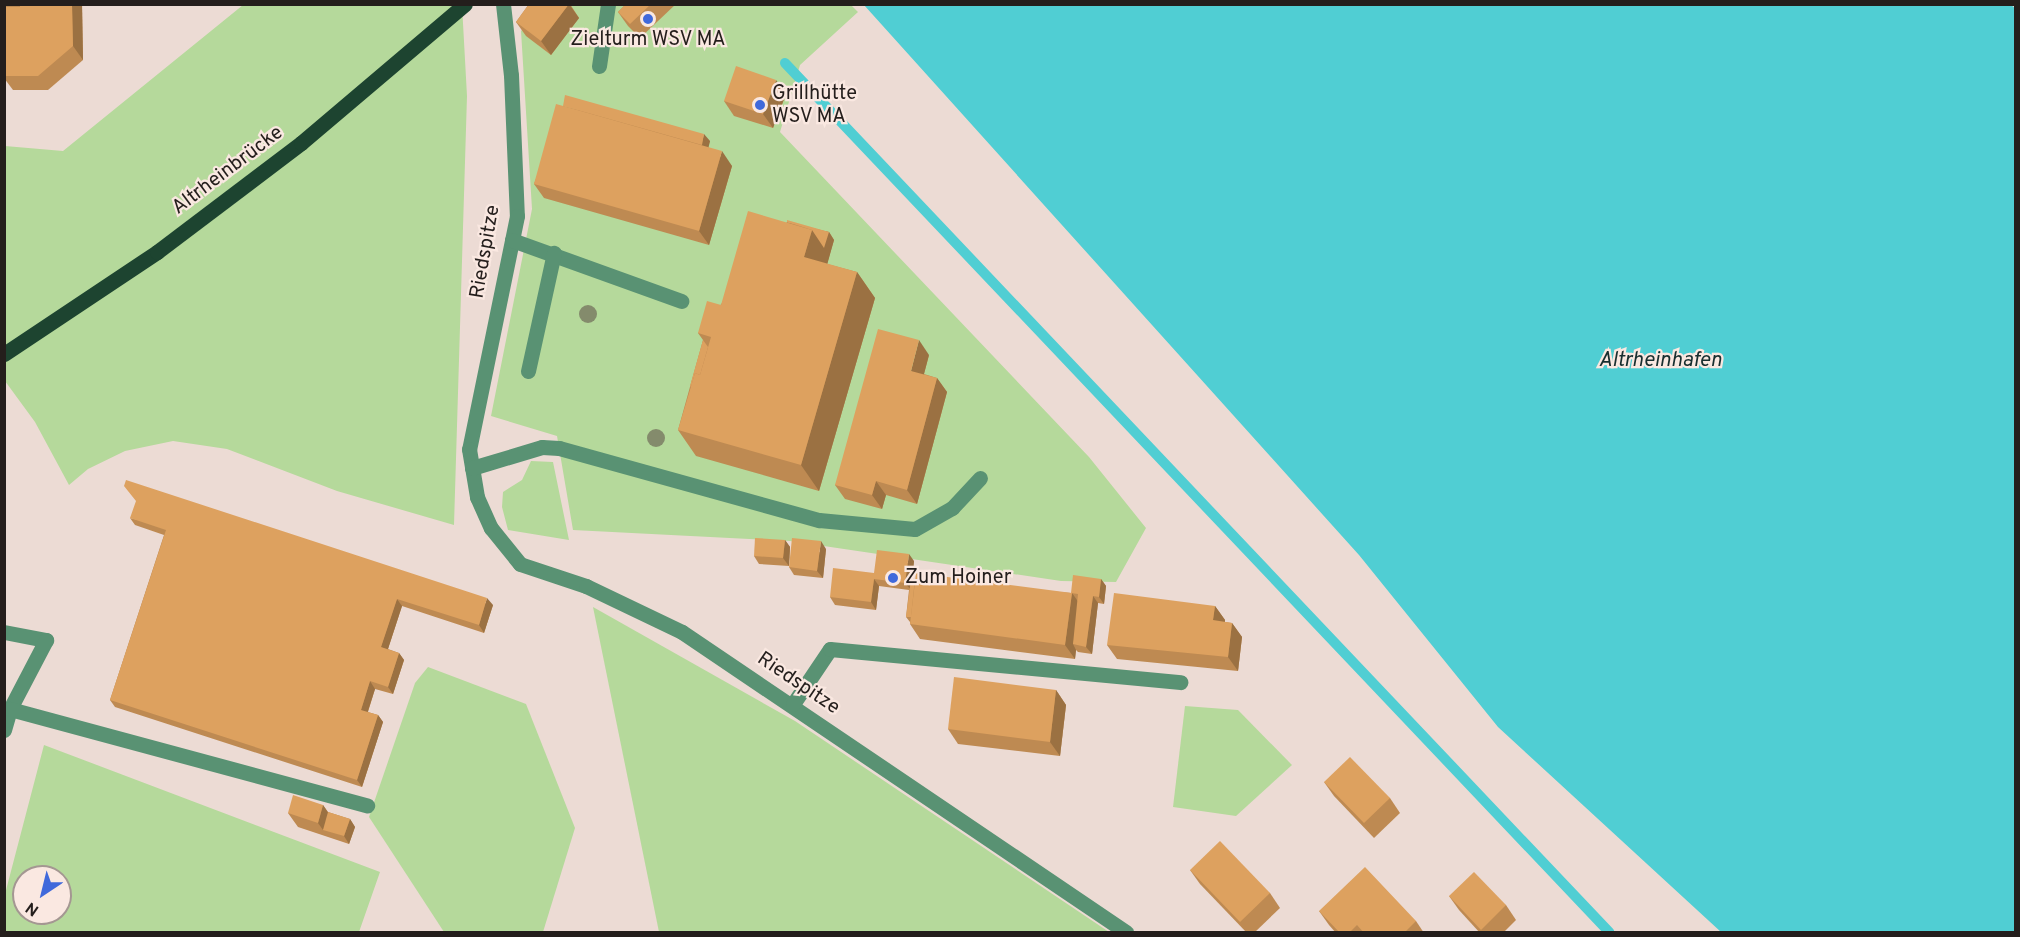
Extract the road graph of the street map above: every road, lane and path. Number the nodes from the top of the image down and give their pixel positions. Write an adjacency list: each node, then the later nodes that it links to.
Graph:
1 (465, 4): 8 (main road, Altrheinbrücke)
2 (503, 4): 5 (street, Riedspitze)
3 (608, 4): 4 (street)
4 (599, 66)
5 (512, 240): 6 (street); 10 (street, Riedspitze)
6 (554, 253): 7 (street); 9 (street)
7 (681, 301)
8 (4, 354)
9 (528, 371)
10 (472, 468): 11 (street); 14 (street, Riedspitze)
11 (980, 478)
12 (4, 632): 15 (street)
13 (1180, 682): 14 (street)
14 (793, 704): 18 (street, Riedspitze)
15 (10, 709): 16 (street); 17 (street)
16 (4, 730)
17 (367, 805)
18 (1126, 933)

